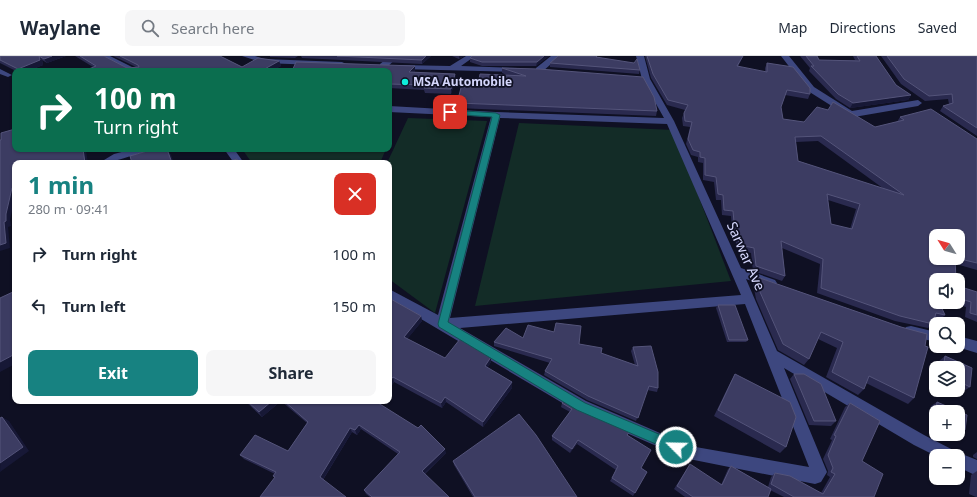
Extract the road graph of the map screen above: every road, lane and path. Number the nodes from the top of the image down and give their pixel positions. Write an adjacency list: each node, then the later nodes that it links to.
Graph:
1 (104, 56): 10 (street)
2 (124, 56): 10 (street)
3 (246, 56): 11 (street)
4 (314, 56): 12 (street)
5 (395, 56): 16 (street)
6 (471, 56): 16 (street)
7 (556, 56): 17 (street)
8 (640, 56): 24 (street, Sarwar Ave)
9 (785, 56): 21 (street)
10 (114, 61): 14 (street)
11 (283, 62): 12 (street); 15 (street)
12 (306, 62): 13 (street)
13 (352, 65)
14 (129, 68)
15 (278, 68)
16 (451, 69): 17 (street)
17 (531, 70): 19 (street)
18 (0, 71): 20 (street)
19 (554, 71)
20 (8, 76)
21 (908, 95)
22 (392, 109): 23 (street)
23 (496, 115): 24 (street); 31 (street)
24 (670, 121): 27 (street, Sarwar Ave)
25 (132, 152): 26 (street)
26 (110, 160)
27 (736, 271): 28 (street); 30 (street, Sarwar Ave)
28 (780, 286)
29 (392, 296): 31 (street)
30 (749, 299): 31 (street); 36 (street, Sarwar Ave)
31 (442, 324): 36 (street, Sarwar Ave)
32 (902, 328): 33 (street)
33 (929, 335)
34 (965, 344): 35 (street)
35 (977, 347)
36 (773, 355): 37 (street)
37 (937, 449)
38 (965, 462): 39 (street)
39 (977, 468)

